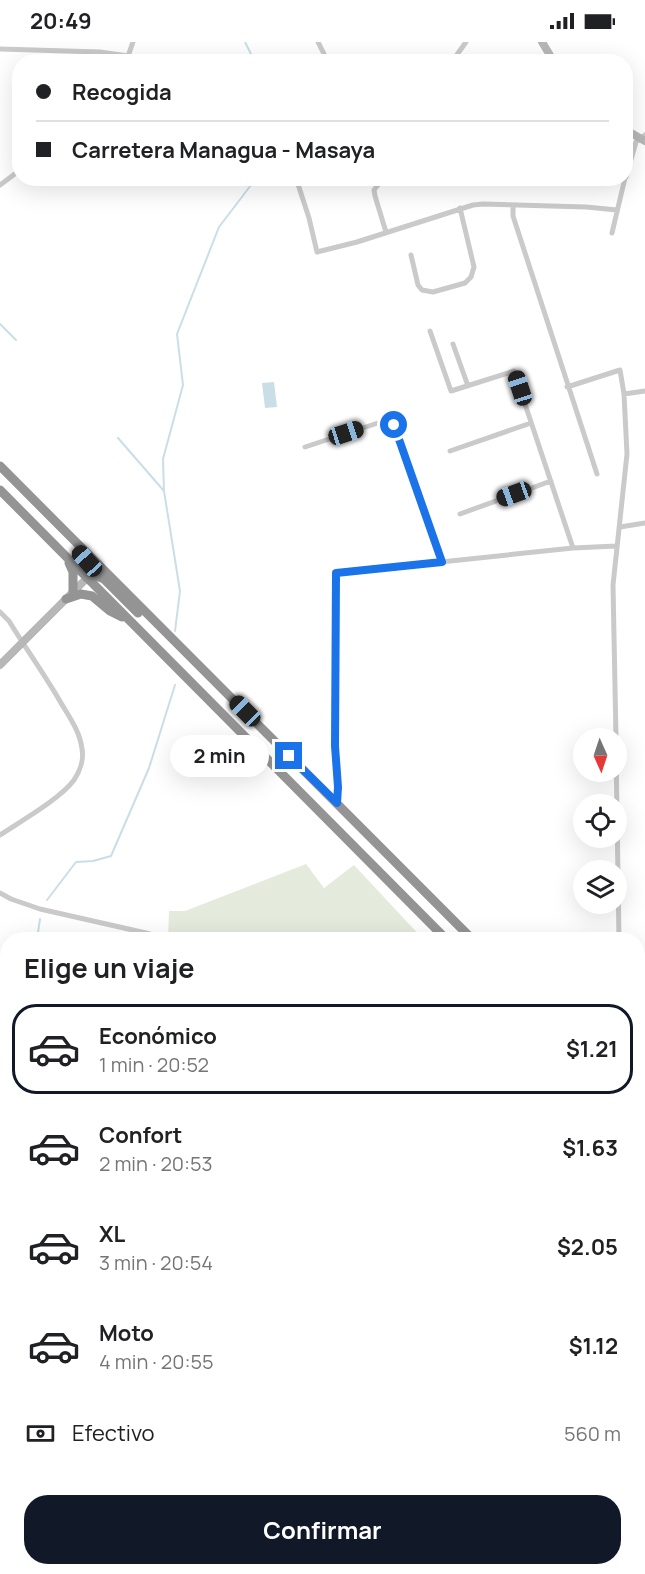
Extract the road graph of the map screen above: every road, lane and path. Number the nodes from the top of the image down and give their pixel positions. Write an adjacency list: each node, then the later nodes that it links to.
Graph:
1 (0, 49): 2 (street)
2 (108, 54)
3 (299, 186): 9 (street)
4 (377, 186): 9 (street)
5 (622, 186): 8 (street)
6 (513, 206): 7 (street); 8 (street); 15 (street)
7 (460, 208): 9 (street); 11 (street)
8 (617, 210): 10 (street)
9 (386, 232)
10 (612, 233)
11 (411, 255)
12 (430, 331): 14 (street)
13 (453, 344): 14 (street)
14 (468, 386): 18 (street)
15 (567, 387): 17 (street); 22 (street)
16 (645, 391): 17 (street)
17 (624, 393): 28 (street)
18 (531, 423): 20 (street); 23 (street)
19 (305, 447): 32 (street)
20 (450, 451)
21 (0, 466): 26 (highway)
22 (597, 474)
23 (551, 481): 25 (street); 30 (street)
24 (0, 490): 31 (highway)
25 (460, 514)
26 (49, 516): 33 (highway); 37 (highway)
27 (645, 523): 28 (street)
28 (620, 527): 29 (street)
29 (616, 546): 30 (street); 40 (street)
30 (573, 548): 32 (street)
31 (64, 556): 33 (highway); 34 (highway)
32 (442, 562): 42 (street)
33 (87, 578): 34 (street); 36 (highway); 37 (highway)
34 (69, 596): 36 (highway); 38 (street)
35 (0, 612): 38 (street)
36 (128, 620): 46 (highway)
37 (154, 621): 42 (highway)
38 (23, 643): 39 (street); 43 (street)
39 (0, 665)
40 (616, 728)
41 (616, 782): 48 (street)
42 (337, 803): 47 (highway)
43 (0, 835)
44 (0, 893): 45 (street)
45 (142, 932)
46 (439, 932)
47 (465, 932)
48 (619, 932)

